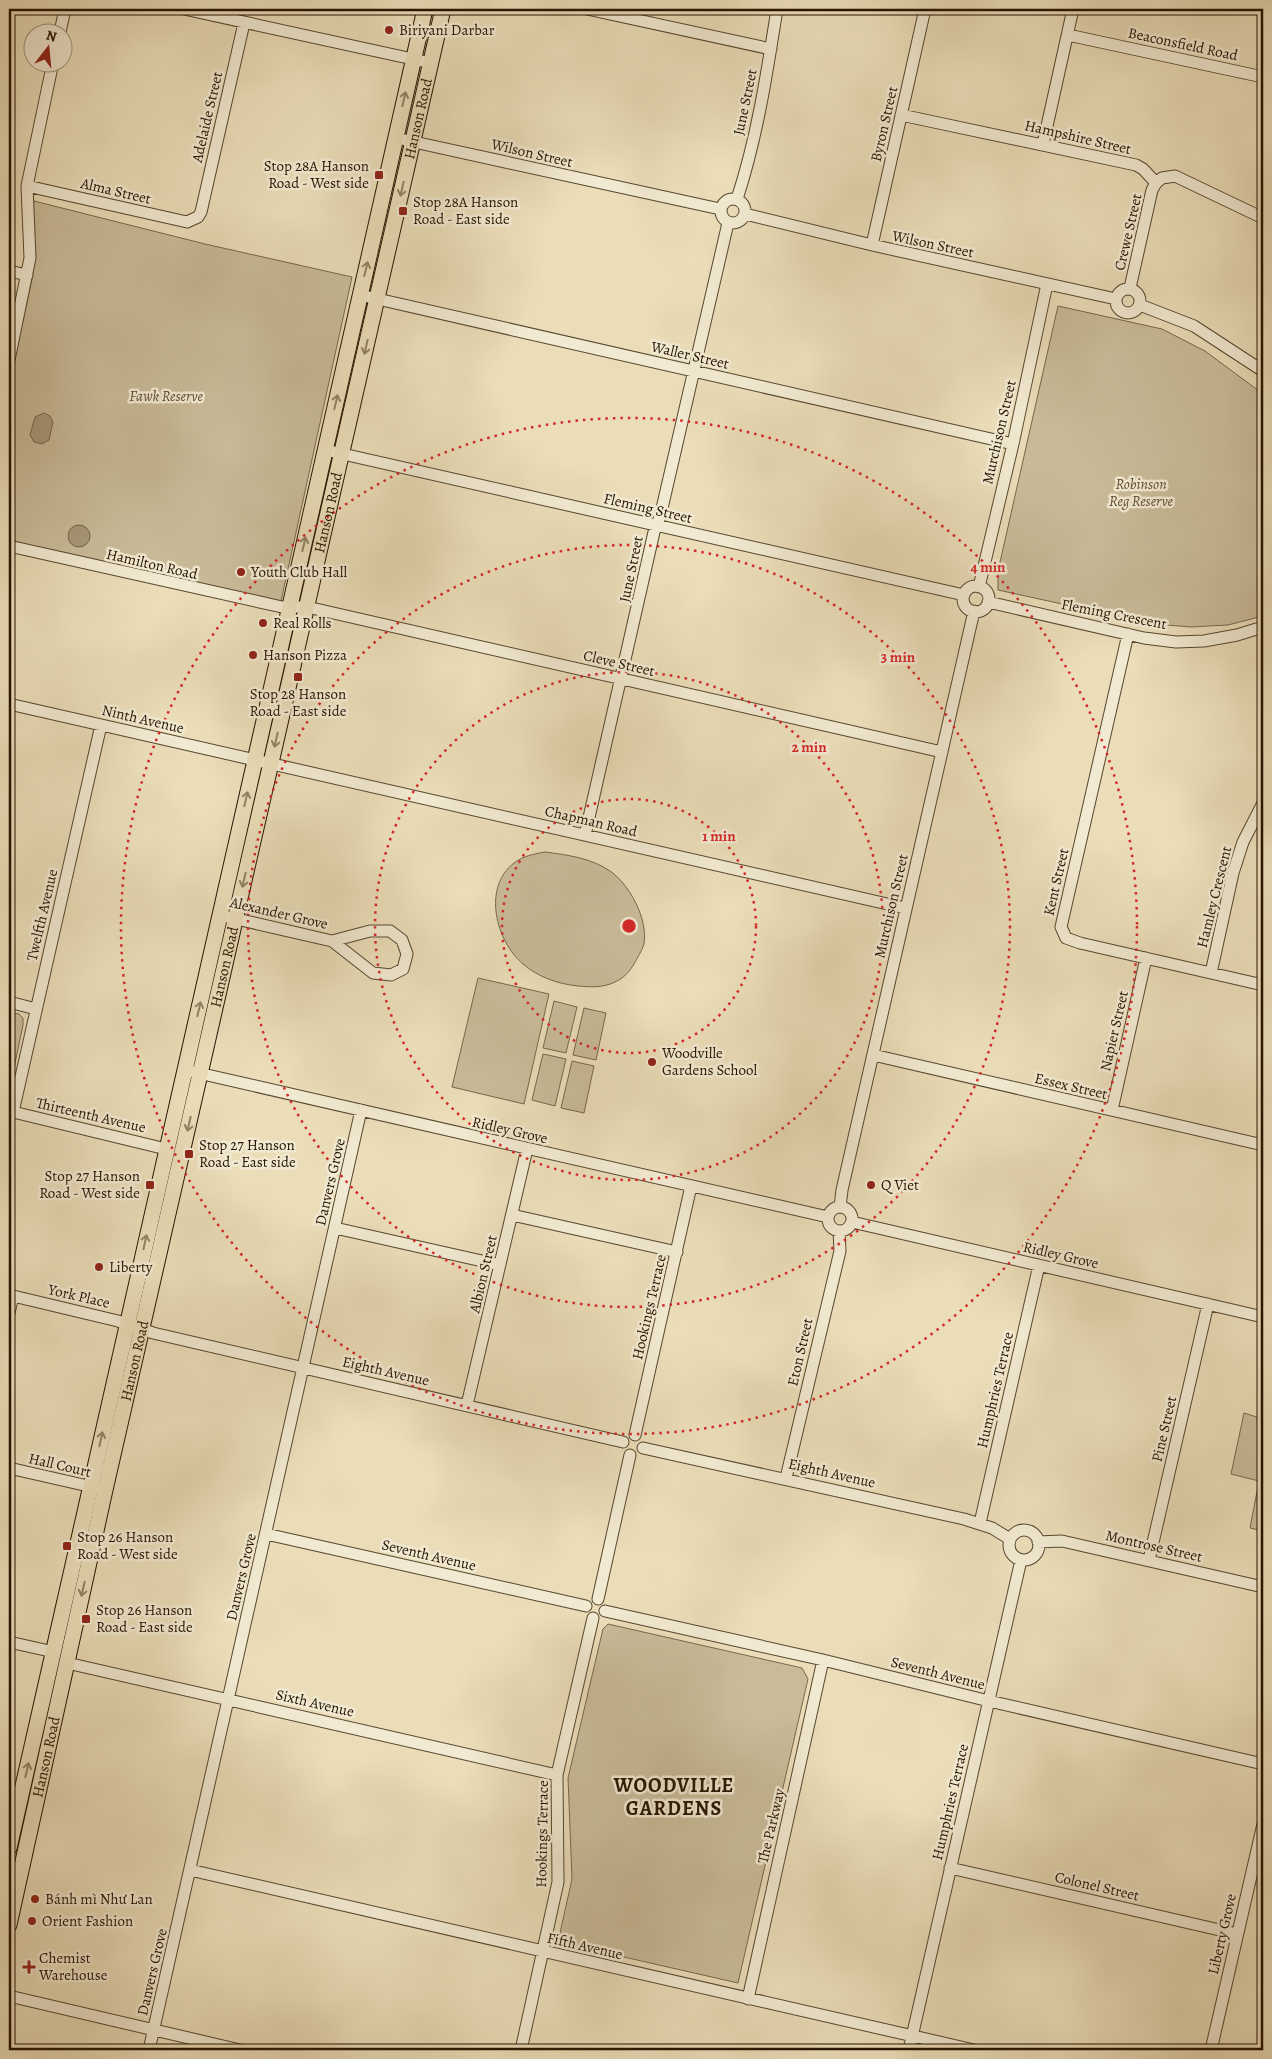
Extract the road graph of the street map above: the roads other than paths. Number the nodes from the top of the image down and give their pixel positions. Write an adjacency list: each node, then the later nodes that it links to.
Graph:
1 (65, 9): 10 (street)
2 (184, 9): 11 (street)
3 (425, 9): 14 (main road, Hanson Road)
4 (443, 9): 15 (main road, Hanson Road)
5 (587, 9): 9 (street)
6 (777, 9): 13 (street, June Street)
7 (925, 9): 18 (street, Byron Street)
8 (1074, 9): 12 (street)
9 (604, 11): 13 (street)
10 (62, 22)
11 (244, 23): 14 (street); 27 (street, Adelaide Street)
12 (1068, 35): 17 (street, Beaconsfield Road); 21 (street)
13 (771, 49): 24 (street, June Street)
14 (413, 59): 15 (street); 19 (main road, Hanson Road, one-way to 14)
15 (431, 63): 20 (main road, Hanson Road)
16 (51, 72): 23 (street)
17 (1263, 77)
18 (901, 115): 21 (street, Hampshire Street); 30 (street, Byron Street)
19 (396, 138): 20 (street, Wilson Street); 35 (main road, Hanson Road, one-way to 19)
20 (413, 142): 25 (street, Wilson Street); 36 (main road, Hanson Road, one-way to 36)
21 (1043, 144): 22 (street, Hampshire Street)
22 (1156, 183): 28 (street); 34 (street, Crewe Street)
23 (26, 186): 27 (street, Alma Street); 32 (street)
24 (737, 199): 25 (street); 26 (street)
25 (720, 209): 29 (street)
26 (745, 214): 29 (street); 30 (street, Wilson Street)
27 (198, 217)
28 (1263, 218)
29 (728, 223): 40 (street, June Street)
30 (872, 246): 33 (street, Wilson Street)
31 (9, 271): 32 (street)
32 (27, 275): 39 (street)
33 (1047, 284): 37 (street, Wilson Street); 42 (street, Murchison Street)
34 (1130, 288): 37 (street); 38 (street)
35 (360, 295): 36 (street, Waller Street); 43 (main road, Hanson Road, one-way to 35)
36 (377, 299): 40 (street, Waller Street); 44 (main road, Hanson Road, one-way to 44)
37 (1116, 299): 38 (street)
38 (1140, 304): 41 (street)
39 (9, 360)
40 (693, 371): 42 (street, Waller Street); 45 (street, June Street)
41 (1263, 371)
42 (1013, 444): 47 (street, Murchison Street)
43 (325, 450): 44 (street, Fleming Street); 51 (main road, Hanson Road, one-way to 43)
44 (341, 454): 45 (street, Fleming Street); 50 (main road, Hanson Road)
45 (656, 525): 48 (street, Fleming Street); 55 (street, June Street)
46 (9, 546): 51 (street, Hamilton Road)
47 (979, 586): 48 (street); 49 (street)
48 (964, 595): 52 (street)
49 (988, 602): 52 (street); 54 (street, Fleming Crescent)
50 (306, 607): 51 (street, Cleve Street); 55 (street, Cleve Street); 60 (main road, Hanson Road, one-way to 60)
51 (289, 608): 59 (main road, Hanson Road)
52 (974, 611): 58 (street, Murchison Street)
53 (1263, 627): 54 (street, Fleming Crescent)
54 (1128, 634): 68 (street, Kent Street)
55 (622, 679): 58 (street, Cleve Street); 63 (street, June Street)
56 (9, 704): 57 (street, Ninth Avenue)
57 (101, 725): 59 (street, Ninth Avenue); 72 (street, Twelfth Avenue)
58 (942, 752): 64 (street, Murchison Street)
59 (255, 760): 60 (street, Ninth Avenue); 65 (main road, Hanson Road, one-way to 59)
60 (271, 763): 63 (street, Chapman Road); 66 (main road, Hanson Road, one-way to 66)
61 (1263, 803): 62 (street, Hamley Crescent)
62 (1259, 820): 69 (street, Hamley Crescent)
63 (585, 835): 64 (street, Chapman Road)
64 (905, 908): 73 (street, Murchison Street)
65 (220, 916): 66 (street, Alexander Grove); 74 (main road, Hanson Road, one-way to 65)
66 (235, 919): 67 (street, Alexander Grove); 74 (main road, Hanson Road)
67 (332, 941): 67 (street)
68 (1146, 958): 69 (street, Kent Street); 76 (street, Napier Street)
69 (1212, 973): 70 (street, Kent Street)
70 (1263, 985)
71 (9, 1002): 72 (street)
72 (36, 1009): 77 (street, Twelfth Avenue)
73 (873, 1055): 76 (street, Essex Street); 83 (street, Murchison Street)
74 (193, 1072): 75 (street, Ridley Grove); 79 (main road, Hanson Road); 81 (main road, Hanson Road, one-way to 81)
75 (361, 1110): 80 (street, Ridley Grove); 87 (street, Danvers Grove)
76 (1112, 1110): 78 (street, Essex Street)
77 (11, 1112): 79 (street, Thirteenth Avenue)
78 (1263, 1145)
79 (166, 1148): 81 (main road); 96 (main road, Hanson Road, one-way to 79)
80 (527, 1149): 82 (street, Ridley Grove); 84 (street, Albion Street)
81 (180, 1161): 97 (main road, Hanson Road)
82 (691, 1186): 85 (street, Ridley Grove); 89 (street, Hookings Terrace)
83 (840, 1207): 85 (street); 86 (street)
84 (512, 1215): 89 (street); 90 (street, Albion Street)
85 (828, 1217): 88 (street)
86 (852, 1222): 88 (street); 91 (street, Ridley Grove)
87 (335, 1228): 90 (street); 98 (street, Danvers Grove)
88 (839, 1232): 105 (street, Eton Street)
89 (677, 1252): 100 (street, Hookings Terrace)
90 (500, 1265): 99 (street, Albion Street)
91 (1039, 1265): 93 (street, Ridley Grove); 107 (street, Humphries Terrace)
92 (11, 1296): 94 (street); 96 (street, York Place)
93 (1208, 1304): 95 (street, Ridley Grove); 112 (street, Pine Street)
94 (9, 1313)
95 (1263, 1317)
96 (128, 1324): 97 (street, York Place); 106 (main road, Hanson Road, one-way to 96)
97 (142, 1330): 98 (street, Eighth Avenue); 106 (main road, Hanson Road)
98 (303, 1368): 99 (street, Eighth Avenue); 108 (street, Danvers Grove)
99 (467, 1405): 101 (street, Eighth Avenue)
100 (635, 1435): 101 (street); 102 (street)
101 (623, 1442): 103 (street)
102 (643, 1448): 103 (street); 105 (street, Eighth Avenue)
103 (630, 1455): 114 (street)
104 (9, 1468): 106 (street, Hall Court)
105 (786, 1478): 107 (street, Eighth Avenue)
106 (98, 1489): 119 (main road, Hanson Road); 121 (main road, Hanson Road, one-way to 121)
107 (980, 1523): 109 (street, Eighth Avenue)
108 (266, 1534): 115 (street, Seventh Avenue); 122 (street, Danvers Grove)
109 (1010, 1539): 110 (street); 111 (street)
110 (1038, 1542): 111 (street); 112 (street, Montrose Street)
111 (1021, 1560): 123 (street, Humphries Terrace)
112 (1149, 1560): 113 (street, Montrose Street)
113 (1263, 1587)
114 (598, 1599): 115 (street); 116 (street)
115 (586, 1606): 117 (street)
116 (605, 1610): 117 (street); 120 (street, Seventh Avenue)
117 (593, 1618): 125 (street, Hookings Terrace)
118 (9, 1642): 119 (street)
119 (54, 1652): 121 (main road); 126 (main road, Hanson Road, one-way to 119)
120 (823, 1660): 123 (street, Seventh Avenue); 136 (street, The Parkway)
121 (67, 1663): 122 (street, Sixth Avenue); 127 (main road, Hanson Road)
122 (229, 1699): 125 (street, Sixth Avenue); 131 (street, Danvers Grove)
123 (989, 1701): 124 (street, Seventh Avenue); 130 (street, Humphries Terrace)
124 (1263, 1764)
125 (557, 1775): 134 (street, Hookings Terrace)
126 (12, 1817): 127 (street); 129 (main road, Hanson Road)
127 (31, 1821): 132 (main road, Hanson Road)
128 (1263, 1824): 133 (street, Liberty Grove)
129 (9, 1848)
130 (950, 1868): 133 (street, Colonel Street); 138 (street, Humphries Terrace)
131 (190, 1870): 134 (street, Fifth Avenue); 137 (street, Danvers Grove)
132 (9, 1924)
133 (1237, 1934): 144 (street, Liberty Grove)
134 (544, 1952): 136 (street, Fifth Avenue); 141 (street, Hookings Terrace)
135 (9, 1996): 137 (street)
136 (748, 1998): 138 (street, Fifth Avenue)
137 (154, 2030): 139 (street, Danvers Grove); 140 (street)
138 (912, 2036): 142 (street, Humphries Terrace); 143 (street, Fifth Avenue)
139 (149, 2050)
140 (240, 2050)
141 (521, 2050)
142 (909, 2050)
143 (974, 2050)
144 (1211, 2050)

